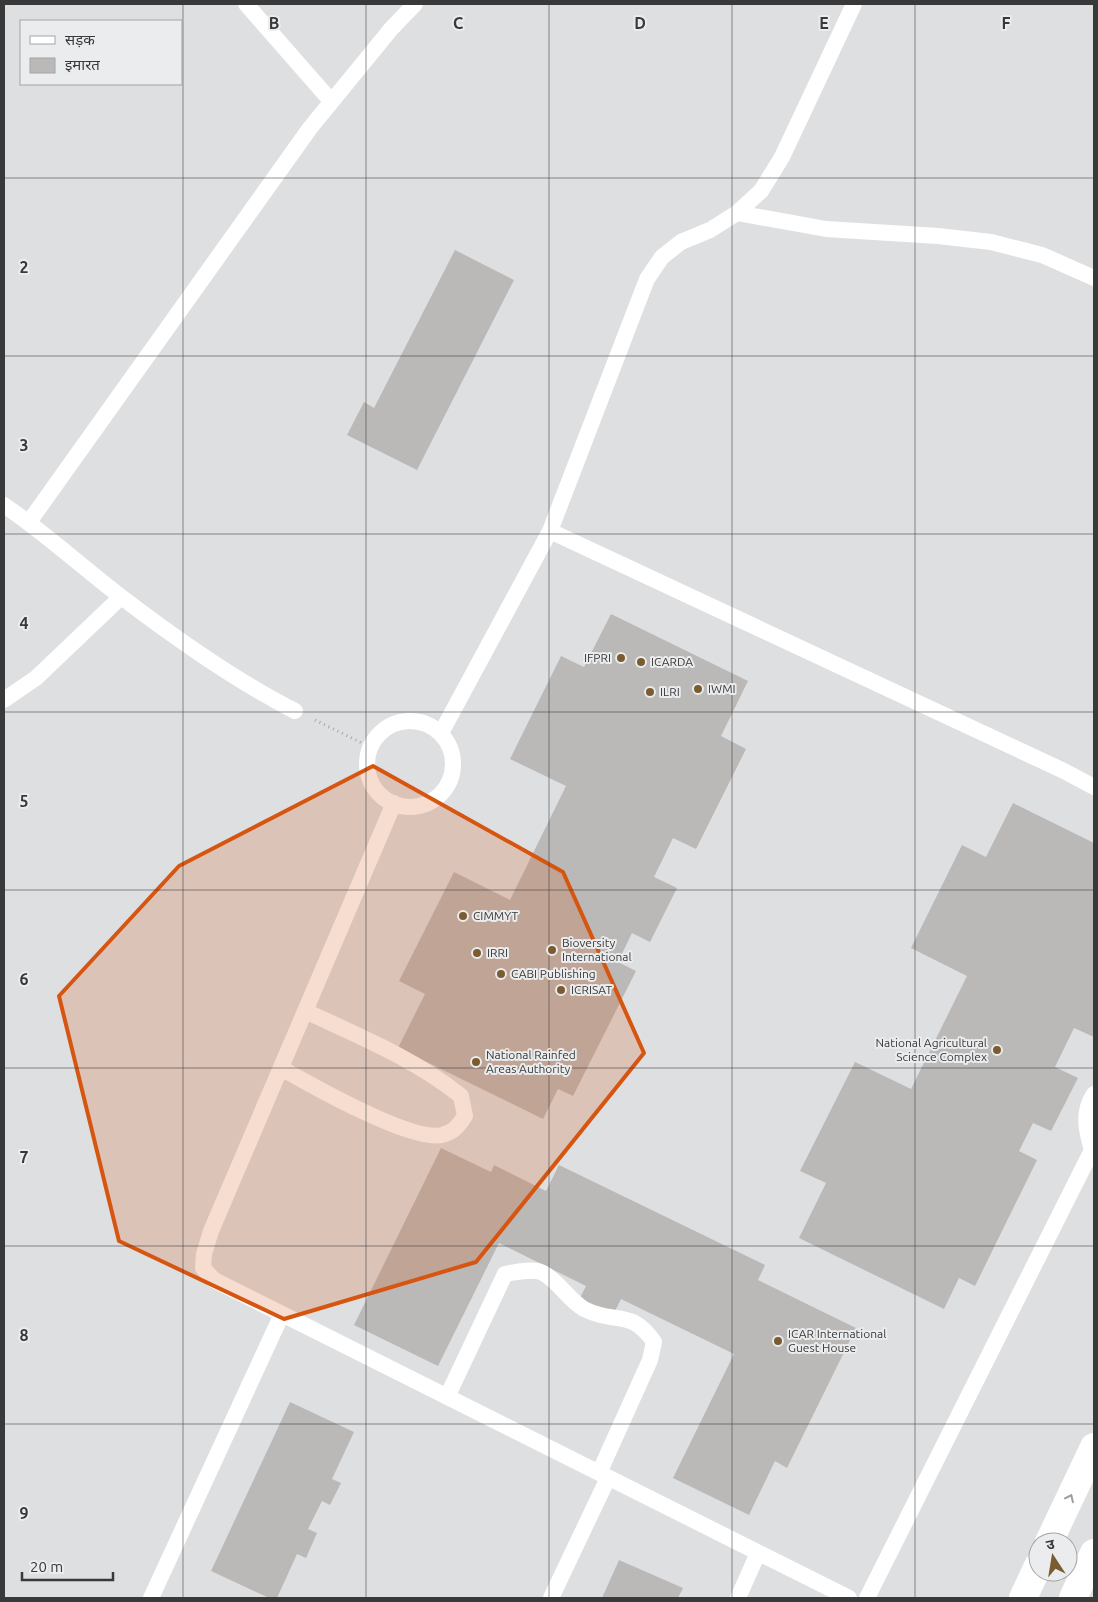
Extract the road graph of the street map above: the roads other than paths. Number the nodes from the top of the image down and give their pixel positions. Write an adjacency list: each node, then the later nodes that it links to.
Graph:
1 (246, 4): 4 (lane)
2 (415, 4): 4 (lane)
3 (854, 4): 5 (lane)
4 (331, 101): 8 (lane)
5 (737, 213): 6 (lane); 9 (lane)
6 (1094, 278)
7 (4, 505): 8 (lane)
8 (29, 522): 10 (lane)
9 (550, 531): 13 (lane); 14 (lane)
10 (121, 597): 11 (lane); 12 (lane)
11 (4, 700)
12 (295, 711)
13 (441, 733): 15 (lane); 15 (lane)
14 (1094, 787)
15 (394, 803): 16 (lane)
16 (305, 1011): 17 (lane); 17 (lane)
17 (281, 1068): 20 (lane)
18 (1094, 1094): 19 (lane)
19 (1093, 1150): 32 (lane)
20 (282, 1314): 21 (lane); 28 (lane)
21 (447, 1397): 23 (lane); 23 (lane)
22 (1094, 1447): 24 (street, one-way to 22)
23 (603, 1475): 25 (lane); 29 (lane)
24 (1055, 1532)
25 (758, 1553): 30 (lane); 31 (lane)
26 (1094, 1553): 34 (street)
27 (1030, 1582): 33 (street)
28 (151, 1598)
29 (551, 1598)
30 (738, 1598)
31 (848, 1598)
32 (866, 1598)
33 (1023, 1598)
34 (1072, 1598)

